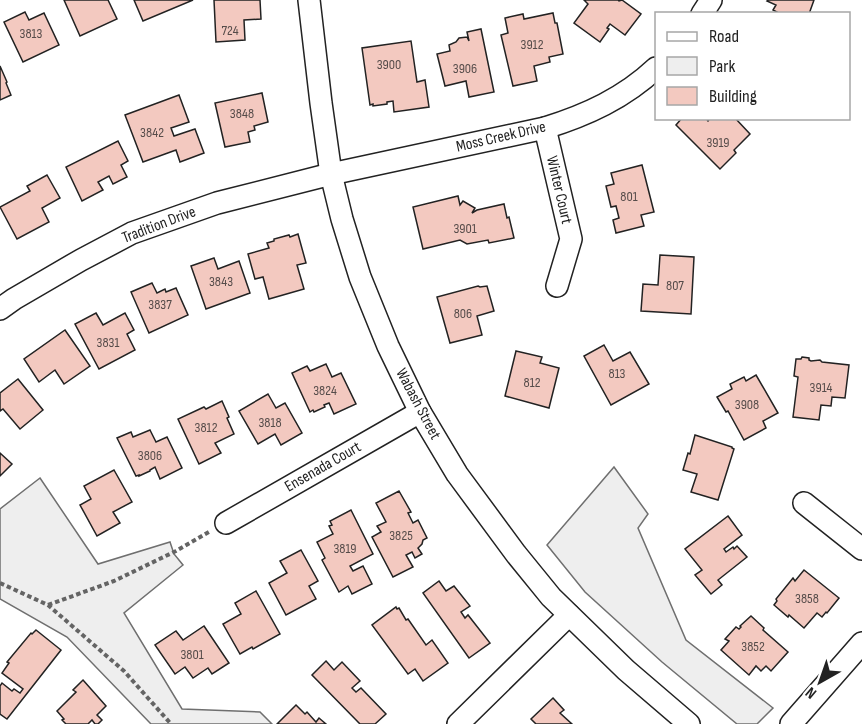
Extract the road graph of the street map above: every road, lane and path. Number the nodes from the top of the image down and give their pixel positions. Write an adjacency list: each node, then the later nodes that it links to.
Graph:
1 (309, 0): 4 (street, Wabash Street)
2 (655, 70): 3 (street, Moss Creek Drive)
3 (545, 128): 4 (street, Moss Creek Drive); 5 (street, Winter Court)
4 (331, 174): 6 (street, Tradition Drive); 7 (street, Wabash Street)
5 (556, 286)
6 (0, 309)
7 (420, 412): 9 (street, Ensenada Court); 13 (street, Wabash Street)
8 (804, 503): 10 (street)
9 (226, 523): 12 (path)
10 (862, 549)
11 (0, 582): 12 (path)
12 (48, 605): 15 (path)
13 (569, 615): 16 (street); 17 (street, Wabash Street)
14 (862, 643): 18 (street)
15 (171, 724)
16 (458, 724)
17 (689, 724)
18 (791, 724)

